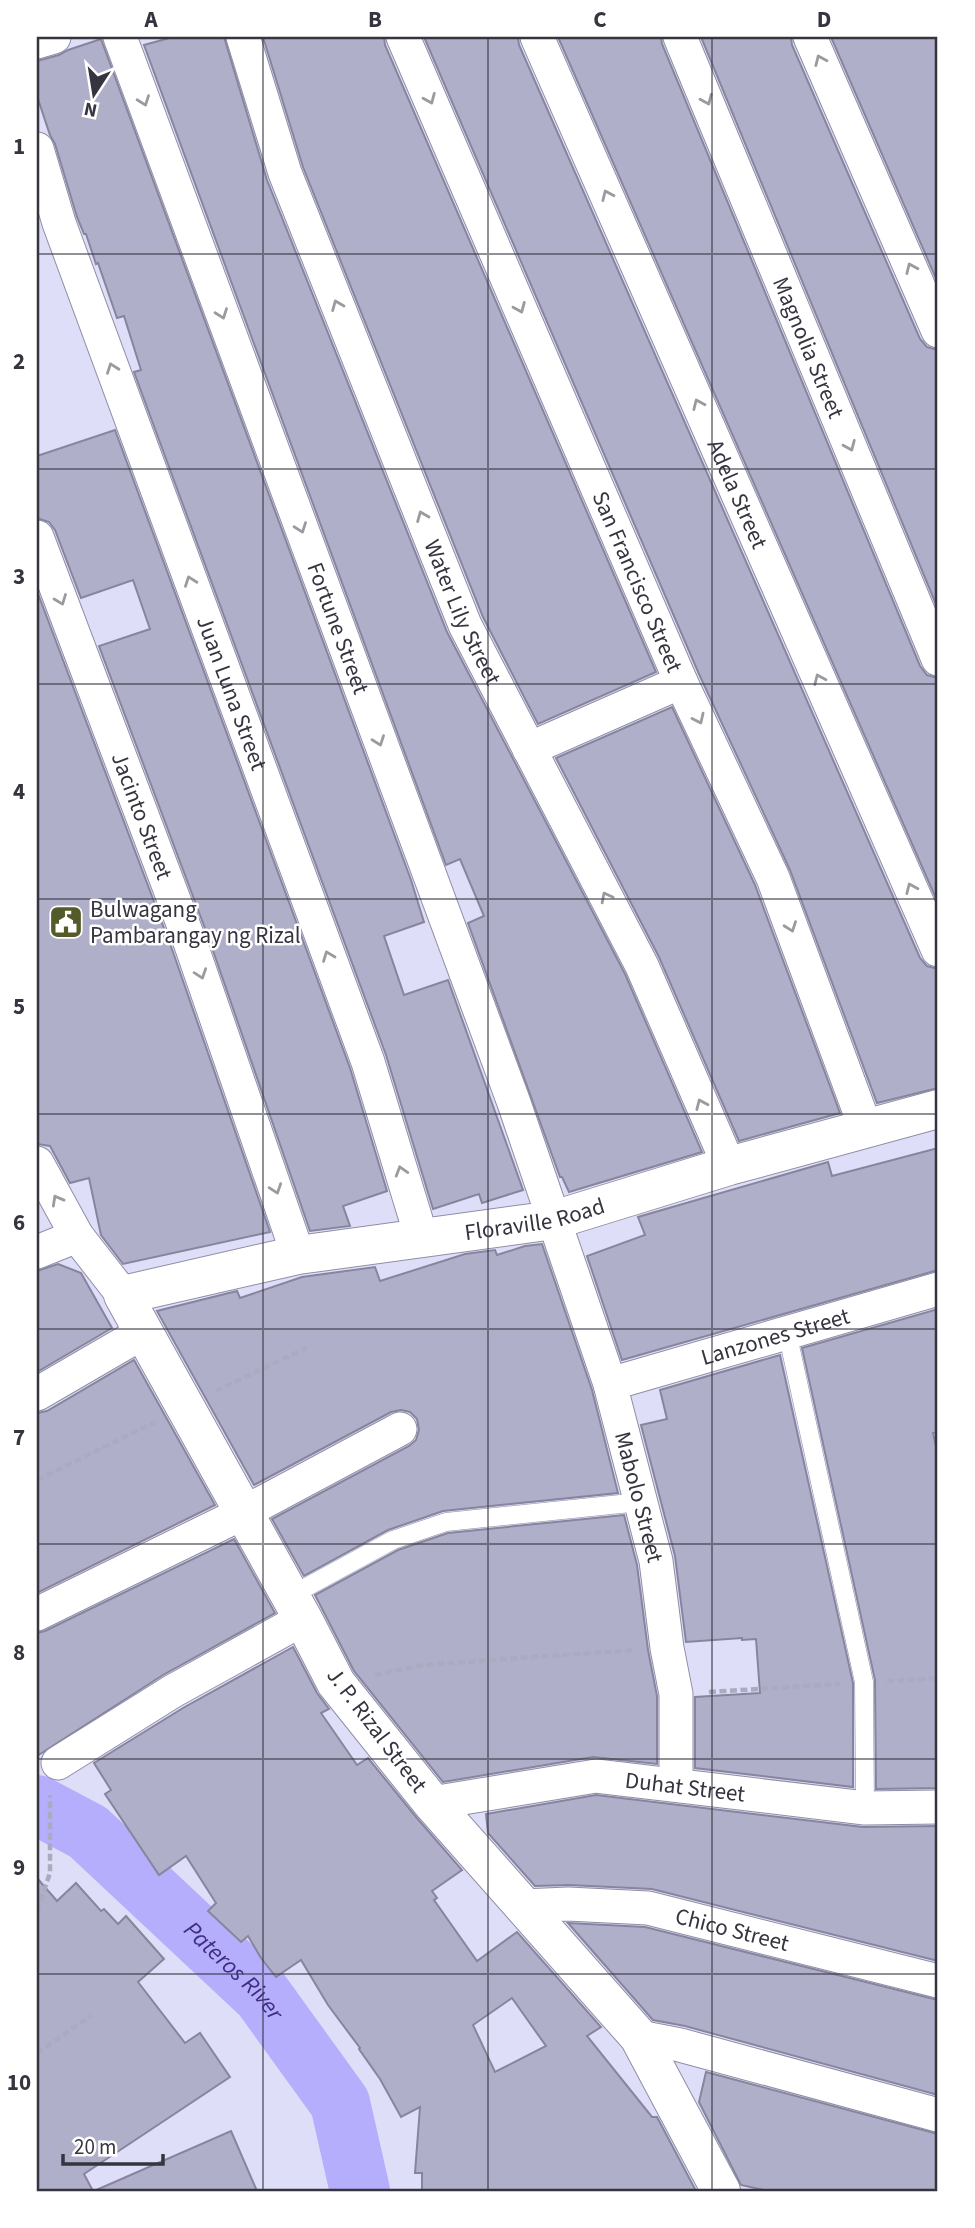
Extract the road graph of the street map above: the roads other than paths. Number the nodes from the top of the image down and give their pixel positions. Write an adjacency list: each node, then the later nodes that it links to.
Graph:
1 (54, 37): 8 (street)
2 (120, 37): 20 (street, Fortune Street, one-way to 20)
3 (243, 37): 14 (street, Water Lily Street, one-way to 3)
4 (403, 37): 13 (street, San Francisco Street, one-way to 13)
5 (537, 37): 15 (street, Adela Street, one-way to 5)
6 (681, 37): 12 (street, Magnolia Street, one-way to 12)
7 (810, 37): 10 (street, one-way to 7)
8 (37, 42)
9 (37, 149): 22 (street, Juan Luna Street, one-way to 9)
10 (938, 331)
11 (37, 537): 24 (street, Jacinto Street, one-way to 24)
12 (938, 659)
13 (681, 682): 14 (street); 17 (street, San Francisco Street, one-way to 17)
14 (529, 749): 19 (street, Water Lily Street, one-way to 14)
15 (938, 950)
16 (938, 1109): 17 (street, Floraville Road)
17 (866, 1129): 19 (street, Floraville Road)
18 (37, 1163): 21 (street, J. P. Rizal Street, one-way to 18)
19 (729, 1166): 20 (street, Floraville Road)
20 (554, 1220): 22 (street, Floraville Road); 29 (street, Mabolo Street)
21 (77, 1236): 23 (street); 26 (street, J. P. Rizal Street)
22 (421, 1236): 24 (street, Floraville Road)
23 (37, 1252)
24 (298, 1255): 26 (street, Floraville Road)
25 (938, 1289): 27 (street, Lanzones Street)
26 (123, 1295): 28 (street, J. P. Rizal Street)
27 (788, 1332): 29 (street, Lanzones Street); 40 (lane)
28 (142, 1333): 30 (street); 33 (street, J. P. Rizal Street)
29 (610, 1384): 32 (street, Mabolo Street)
30 (37, 1394)
31 (400, 1429): 33 (street)
32 (640, 1502): 34 (lane); 37 (street, Mabolo Street)
33 (243, 1513): 34 (street, J. P. Rizal Street); 35 (street)
34 (296, 1608): 36 (street); 38 (street, J. P. Rizal Street)
35 (37, 1614)
36 (54, 1778)
37 (676, 1784): 38 (street, Duhat Street); 40 (street, Duhat Street)
38 (432, 1803): 41 (street, J. P. Rizal Street)
39 (938, 1807): 40 (street, Duhat Street)
40 (865, 1808)
41 (523, 1906): 42 (street, Chico Street); 43 (street, J. P. Rizal Street)
42 (938, 1981)
43 (639, 2037): 44 (street); 45 (street, J. P. Rizal Street)
44 (938, 2115)
45 (722, 2191)

